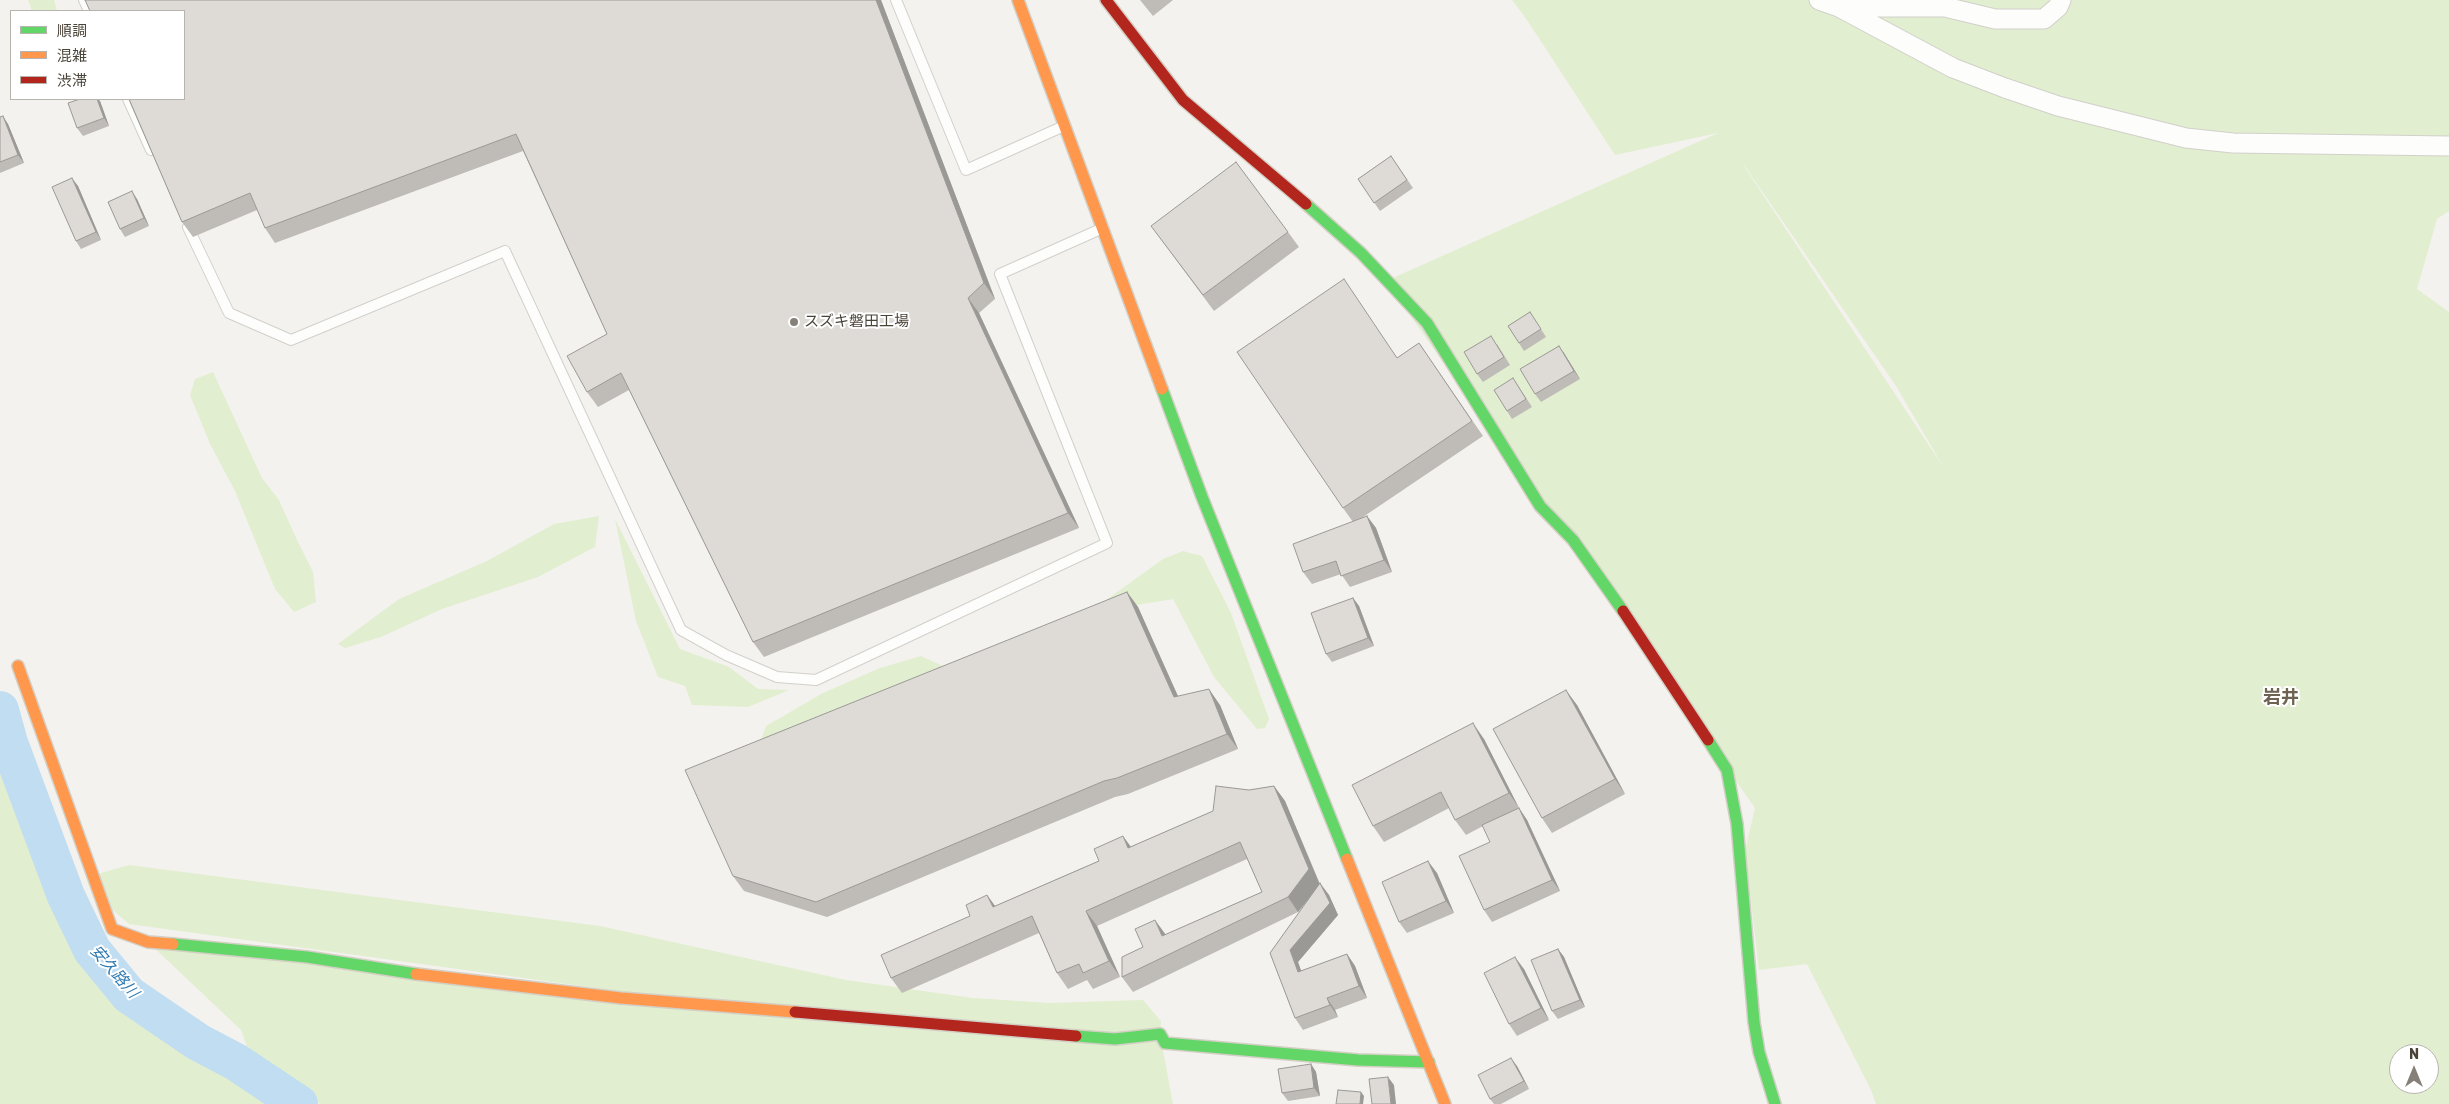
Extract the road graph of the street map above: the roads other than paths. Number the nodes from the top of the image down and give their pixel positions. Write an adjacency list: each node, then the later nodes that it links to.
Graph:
1 (896, 0): 8 (lane)
2 (1018, 0): 8 (street)
3 (1106, 0): 16 (street)
4 (1819, 0): 6 (street)
5 (2061, 0): 6 (street)
6 (1839, 7): 9 (street)
7 (128, 100): 10 (lane)
8 (1066, 126): 12 (street)
9 (2449, 146)
10 (156, 159)
11 (185, 220): 12 (lane)
12 (1103, 227): 14 (street)
13 (18, 666): 14 (street)
14 (1428, 1062): 15 (street)
15 (1445, 1104)
16 (1775, 1104)

